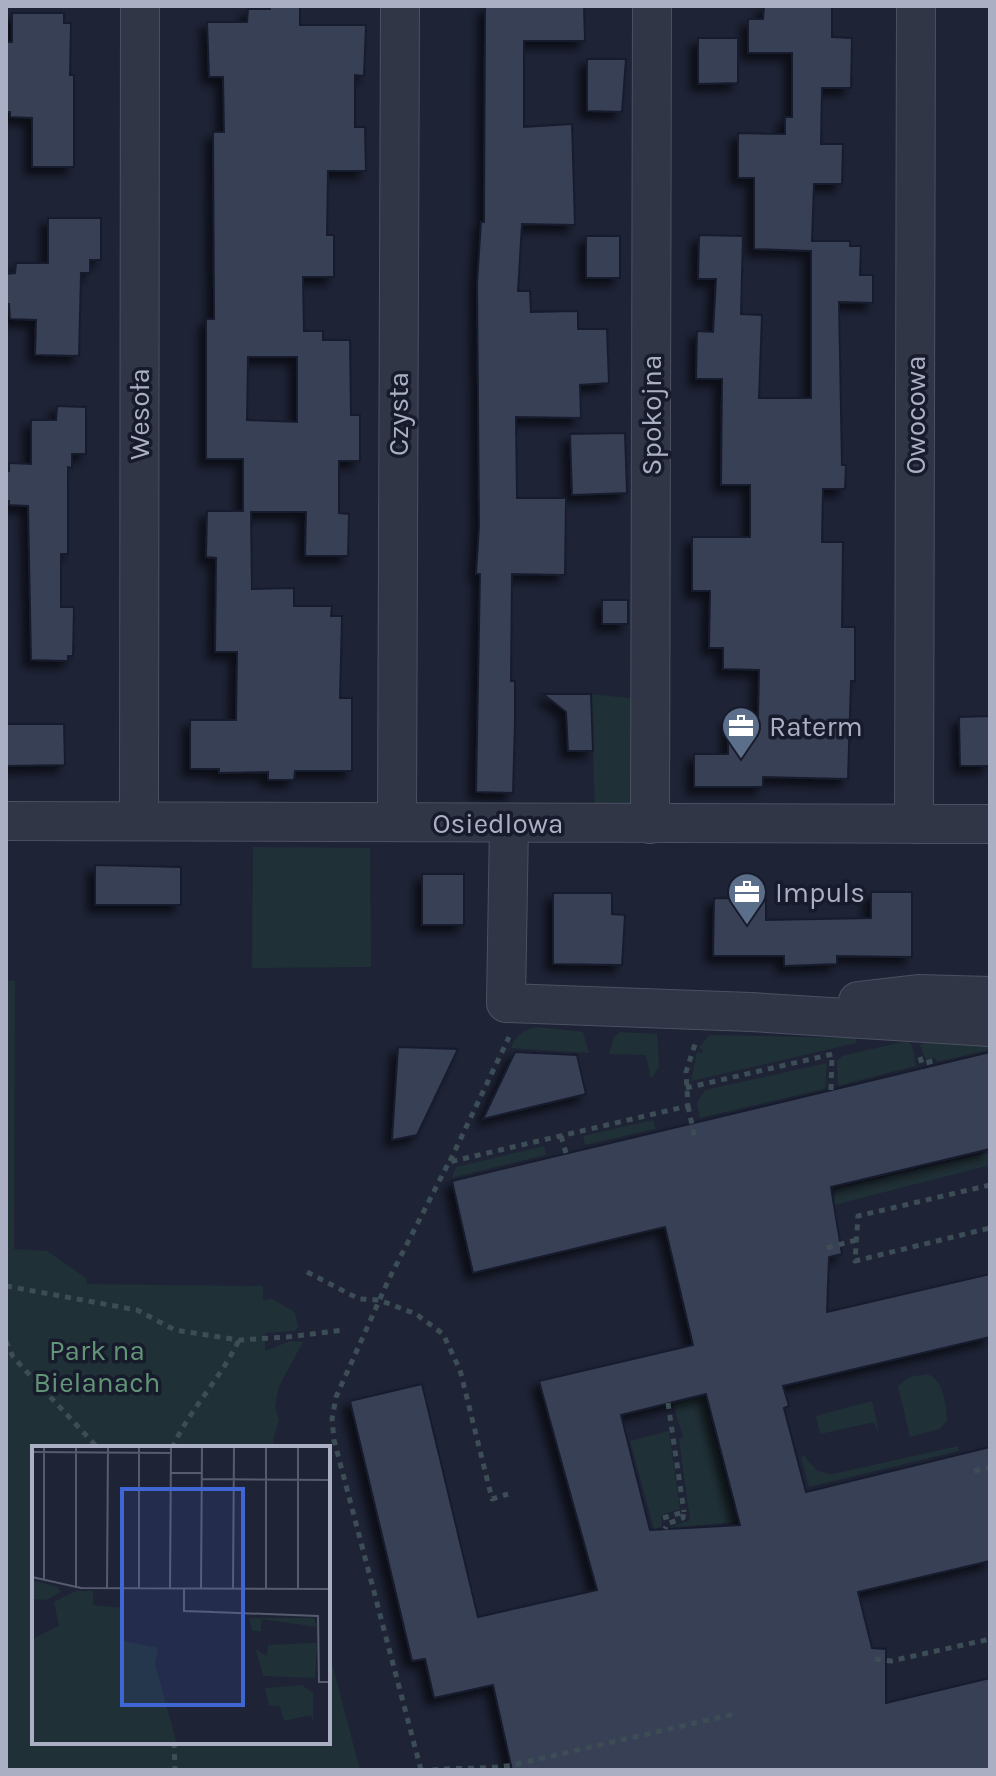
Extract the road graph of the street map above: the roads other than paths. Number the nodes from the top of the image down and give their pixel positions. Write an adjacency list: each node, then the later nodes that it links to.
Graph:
1 (140, 6): 6 (street, Wesoła)
2 (400, 6): 7 (street, Czysta)
3 (652, 6): 9 (street, Spokojna)
4 (916, 6): 10 (street, Owocowa)
5 (6, 821): 6 (street, Osiedlowa)
6 (139, 821): 7 (street, Osiedlowa)
7 (397, 822): 8 (street, Osiedlowa)
8 (509, 823): 9 (street, Osiedlowa); 13 (street)
9 (650, 824): 10 (street, Osiedlowa)
10 (914, 824): 11 (street, Osiedlowa)
11 (990, 824)
12 (990, 996): 13 (street)
13 (751, 1012): 14 (street)
14 (990, 1027)

